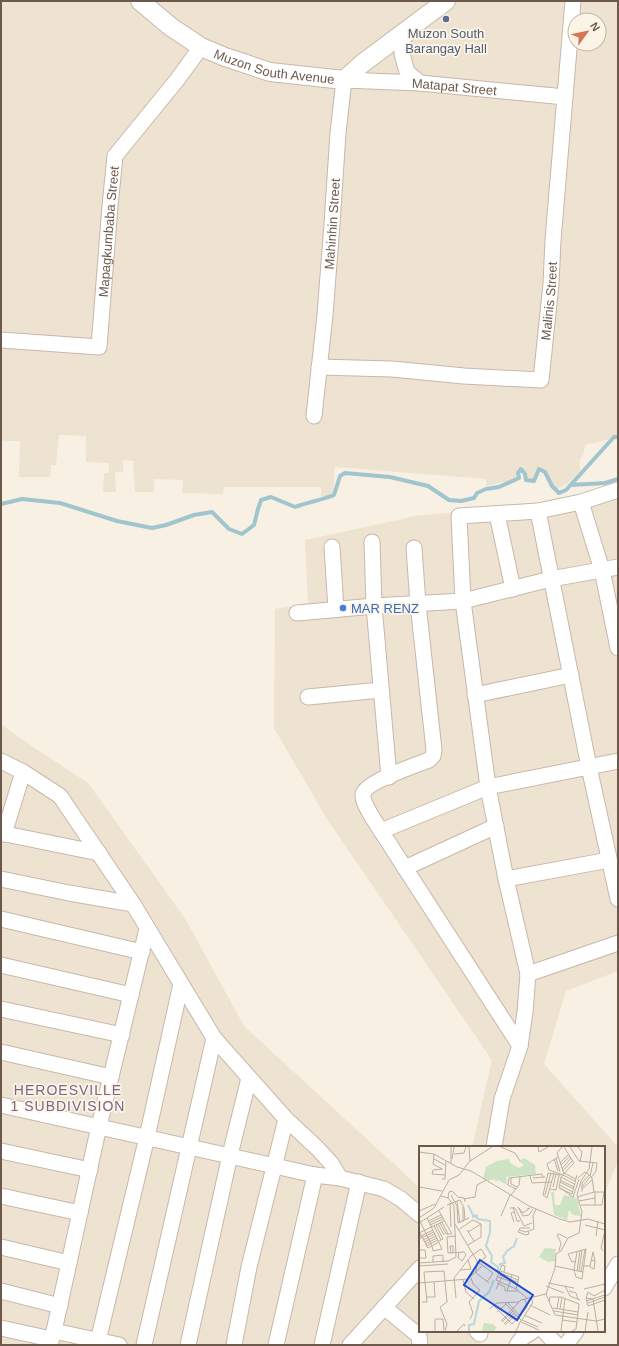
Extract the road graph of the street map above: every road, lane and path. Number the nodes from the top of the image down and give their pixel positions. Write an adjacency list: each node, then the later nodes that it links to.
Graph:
1 (140, 1): 5 (street, Muzon South Avenue)
2 (446, 1): 4 (street, Muzon South Avenue)
3 (573, 1): 8 (street, Malinis Street)
4 (416, 24): 6 (street, Muzon South Avenue); 7 (street)
5 (201, 47): 6 (street, Muzon South Avenue); 9 (street, Mapagkumbaba Street)
6 (344, 80): 7 (street, Matapat Street); 10 (street, Mahinhin Street)
7 (420, 83): 8 (street, Matapat Street)
8 (565, 98): 10 (street, Malinis Street)
9 (1, 340)
10 (319, 367): 11 (street, Mahinhin Street)
11 (314, 416)
12 (618, 490): 13 (street)
13 (581, 502): 14 (street); 20 (street)
14 (538, 511): 15 (street); 21 (street)
15 (497, 514): 22 (street); 23 (street)
16 (372, 542): 25 (street)
17 (332, 547): 26 (street)
18 (414, 548): 24 (street)
19 (618, 567): 20 (street)
20 (602, 570): 21 (street); 28 (street)
21 (551, 579): 22 (street); 29 (street)
22 (513, 589): 23 (street)
23 (463, 600): 24 (street); 31 (street)
24 (418, 604): 25 (street); 37 (street)
25 (374, 606): 26 (street); 30 (street)
26 (336, 610): 27 (street)
27 (297, 613)
28 (618, 648)
29 (571, 675): 31 (street); 35 (street)
30 (381, 690): 32 (street); 37 (street)
31 (476, 695): 38 (street)
32 (308, 697)
33 (618, 761): 35 (street)
34 (1, 762): 36 (street)
35 (589, 768): 38 (street); 43 (street)
36 (23, 772): 41 (street); 42 (street)
37 (388, 777): 40 (street)
38 (488, 787): 39 (street); 40 (street)
39 (496, 826): 44 (street); 46 (street)
40 (381, 831): 44 (street)
41 (2, 833): 42 (street)
42 (99, 853): 48 (street)
43 (610, 860): 46 (street); 47 (street)
44 (405, 868): 60 (street)
45 (1, 879): 48 (street)
46 (506, 879): 54 (street)
47 (618, 899)
48 (133, 904): 50 (street)
49 (1, 919): 52 (street)
50 (147, 929): 52 (street); 55 (street)
51 (618, 943): 54 (street)
52 (142, 952): 56 (street)
53 (1, 965): 56 (street)
54 (528, 974): 60 (street)
55 (181, 984): 59 (street); 67 (street)
56 (131, 994): 58 (street)
57 (1, 1009): 58 (street)
58 (122, 1035): 62 (street)
59 (214, 1038): 63 (street); 68 (street)
60 (520, 1046): 69 (street)
61 (1, 1052): 62 (street)
62 (111, 1077): 66 (street)
63 (249, 1078): 65 (street); 71 (street)
64 (1, 1105): 66 (street)
65 (286, 1119): 72 (street); 75 (street)
66 (99, 1126): 67 (street); 73 (street)
67 (147, 1137): 68 (street); 93 (street)
68 (190, 1146): 71 (street); 95 (street)
69 (494, 1146)
70 (1, 1151): 73 (street)
71 (230, 1155): 72 (street); 96 (street)
72 (274, 1165): 74 (street); 97 (street)
73 (90, 1170): 78 (street)
74 (315, 1174): 75 (street); 98 (street)
75 (340, 1178): 76 (street)
76 (359, 1182): 79 (street); 99 (street)
77 (1, 1196): 78 (street)
78 (80, 1213): 81 (street)
79 (419, 1215)
80 (1, 1247): 81 (street)
81 (69, 1262): 86 (street)
82 (618, 1264): 84 (street)
83 (418, 1275): 87 (street)
84 (605, 1286)
85 (1, 1291): 86 (street)
86 (60, 1306): 92 (street)
87 (384, 1307): 100 (street); 101 (street)
88 (1, 1328): 92 (street)
89 (531, 1332): 102 (street)
90 (545, 1332): 103 (street)
91 (575, 1332): 104 (street)
92 (52, 1338): 93 (street)
93 (98, 1343): 94 (street)
94 (119, 1345)
95 (144, 1345)
96 (188, 1345)
97 (234, 1345)
98 (276, 1345)
99 (322, 1345)
100 (350, 1345)
101 (420, 1345)
102 (516, 1345)
103 (557, 1345)
104 (566, 1345)

